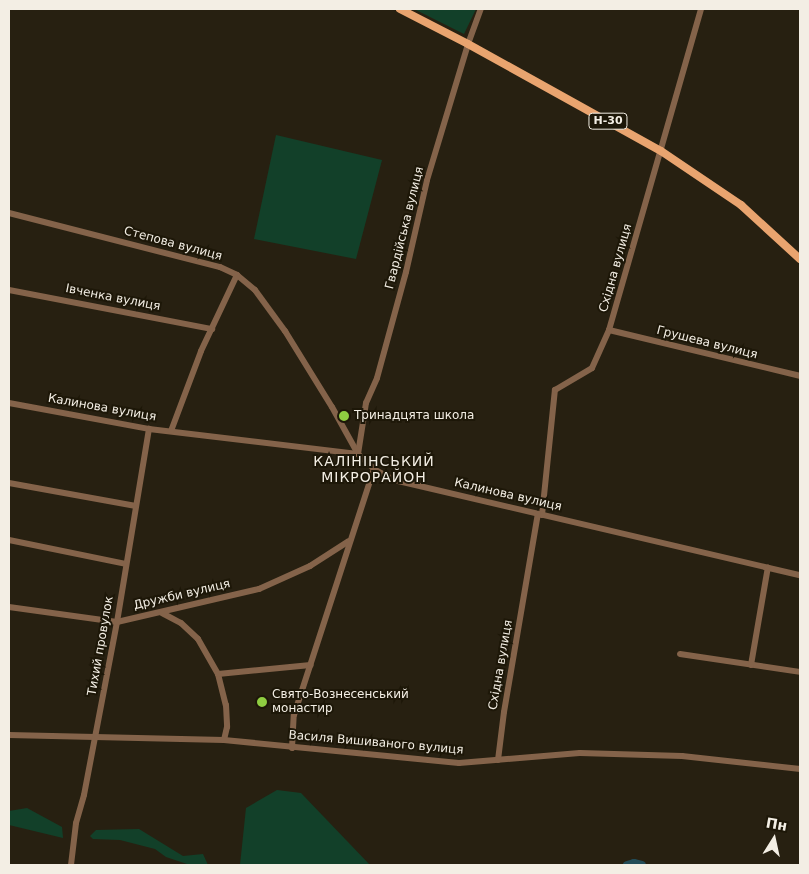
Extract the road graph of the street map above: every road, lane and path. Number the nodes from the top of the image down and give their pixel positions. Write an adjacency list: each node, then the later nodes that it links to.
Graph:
1 (400, 9): 4 (main road, Н-30)
2 (481, 9): 4 (street, Гвардійська вулиця)
3 (700, 9): 5 (street, Східна вулиця)
4 (468, 44): 5 (main road, Н-30); 16 (street, Гвардійська вулиця)
5 (661, 151): 7 (main road, Н-30); 11 (street, Східна вулиця)
6 (9, 213): 8 (street, Степова вулиця)
7 (800, 258)
8 (237, 274): 10 (street); 16 (street, Степова вулиця)
9 (9, 290): 10 (street, Івченка вулиця)
10 (212, 329): 15 (street)
11 (609, 330): 12 (street, Грушева вулиця); 20 (street, Східна вулиця)
12 (800, 376)
13 (9, 403): 14 (street, Калинова вулиця)
14 (149, 429): 15 (street, Калинова вулиця); 19 (street, Тихий провулок)
15 (171, 431): 16 (street, Калинова вулиця)
16 (358, 454): 17 (street, Калинова вулиця)
17 (374, 469): 20 (street, Калинова вулиця); 22 (street)
18 (9, 483): 19 (street)
19 (136, 506): 23 (street, Тихий провулок)
20 (540, 515): 24 (street, Калинова вулиця); 38 (street, Східна вулиця)
21 (9, 540): 23 (street)
22 (349, 541): 27 (street, Дружби вулиця); 30 (street)
23 (126, 564): 28 (street, Тихий провулок)
24 (768, 567): 25 (street, Калинова вулиця); 31 (street)
25 (800, 575)
26 (9, 608): 28 (street, Дружби вулиця)
27 (162, 613): 28 (street, Дружби вулиця); 33 (street)
28 (117, 622): 35 (street, Тихий провулок)
29 (680, 654): 31 (street)
30 (311, 665): 33 (street); 37 (street)
31 (751, 665): 32 (street)
32 (800, 672)
33 (218, 674): 36 (street)
34 (9, 735): 35 (street, Василя Вишиваного вулиця)
35 (96, 736): 36 (street, Василя Вишиваного вулиця); 40 (street, Тихий провулок)
36 (224, 740): 37 (street, Василя Вишиваного вулиця)
37 (292, 748): 38 (street, Василя Вишиваного вулиця)
38 (498, 760): 39 (street, Василя Вишиваного вулиця)
39 (800, 769)
40 (71, 865)

